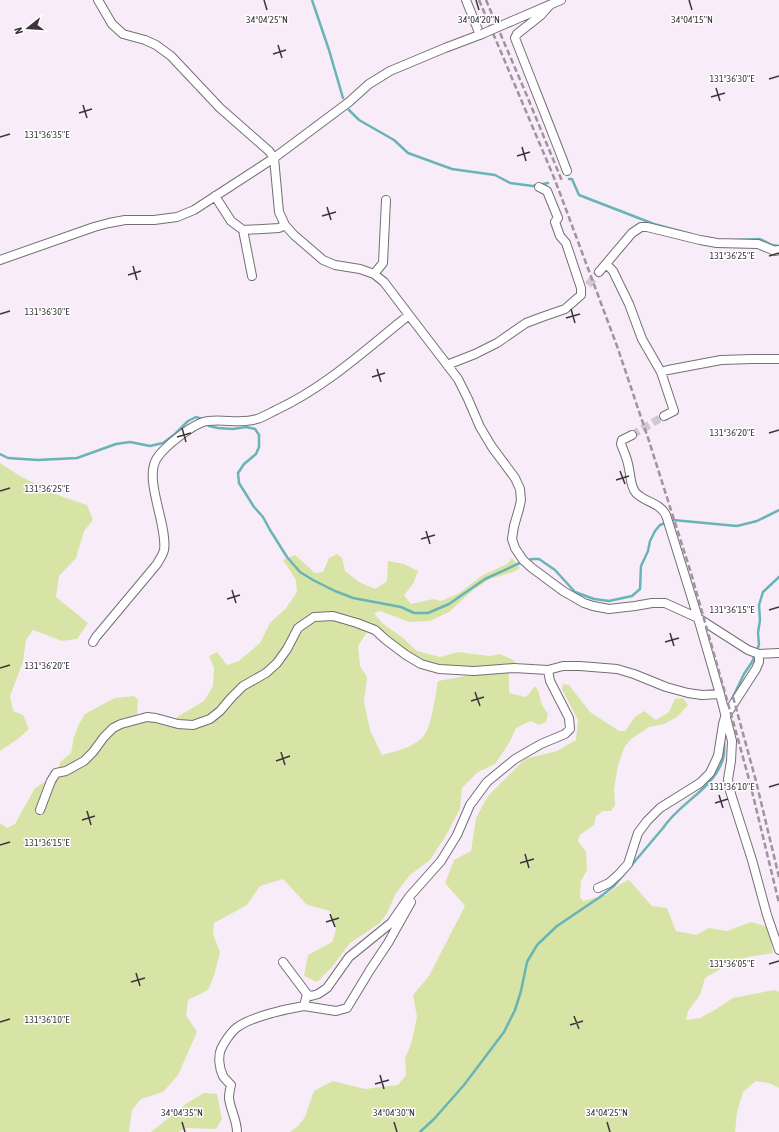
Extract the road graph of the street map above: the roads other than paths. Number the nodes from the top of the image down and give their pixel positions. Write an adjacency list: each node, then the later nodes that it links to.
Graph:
1 (98, 0): 6 (street)
2 (466, 0): 5 (street)
3 (561, 0): 4 (street)
4 (550, 5): 5 (street, bridge); 7 (street)
5 (481, 35): 6 (street)
6 (274, 158): 9 (street); 11 (street)
7 (567, 171)
8 (539, 187): 21 (street)
9 (215, 196): 12 (street); 14 (street)
10 (386, 200): 17 (street)
11 (285, 226): 12 (street); 17 (street)
12 (243, 230): 18 (street)
13 (779, 250): 15 (street)
14 (0, 260)
15 (606, 264): 16 (street); 22 (street)
16 (599, 272)
17 (374, 274): 19 (street)
18 (252, 276)
19 (409, 315): 21 (street); 26 (street)
20 (779, 359): 22 (street)
21 (447, 365): 25 (street)
22 (661, 372): 23 (street)
23 (664, 416)
24 (632, 436): 25 (street)
25 (698, 618): 28 (street); 30 (street)
26 (93, 642)
27 (779, 653): 28 (street)
28 (759, 654): 31 (street)
29 (548, 670): 30 (street); 32 (street); 33 (street)
30 (720, 694): 31 (street)
31 (725, 717): 34 (street); 35 (street)
32 (40, 810)
33 (420, 885): 37 (street); 38 (street)
34 (598, 888)
35 (779, 950)
36 (283, 962): 37 (street)
37 (306, 994): 38 (street)
38 (304, 1006): 39 (street)
39 (237, 1132)

